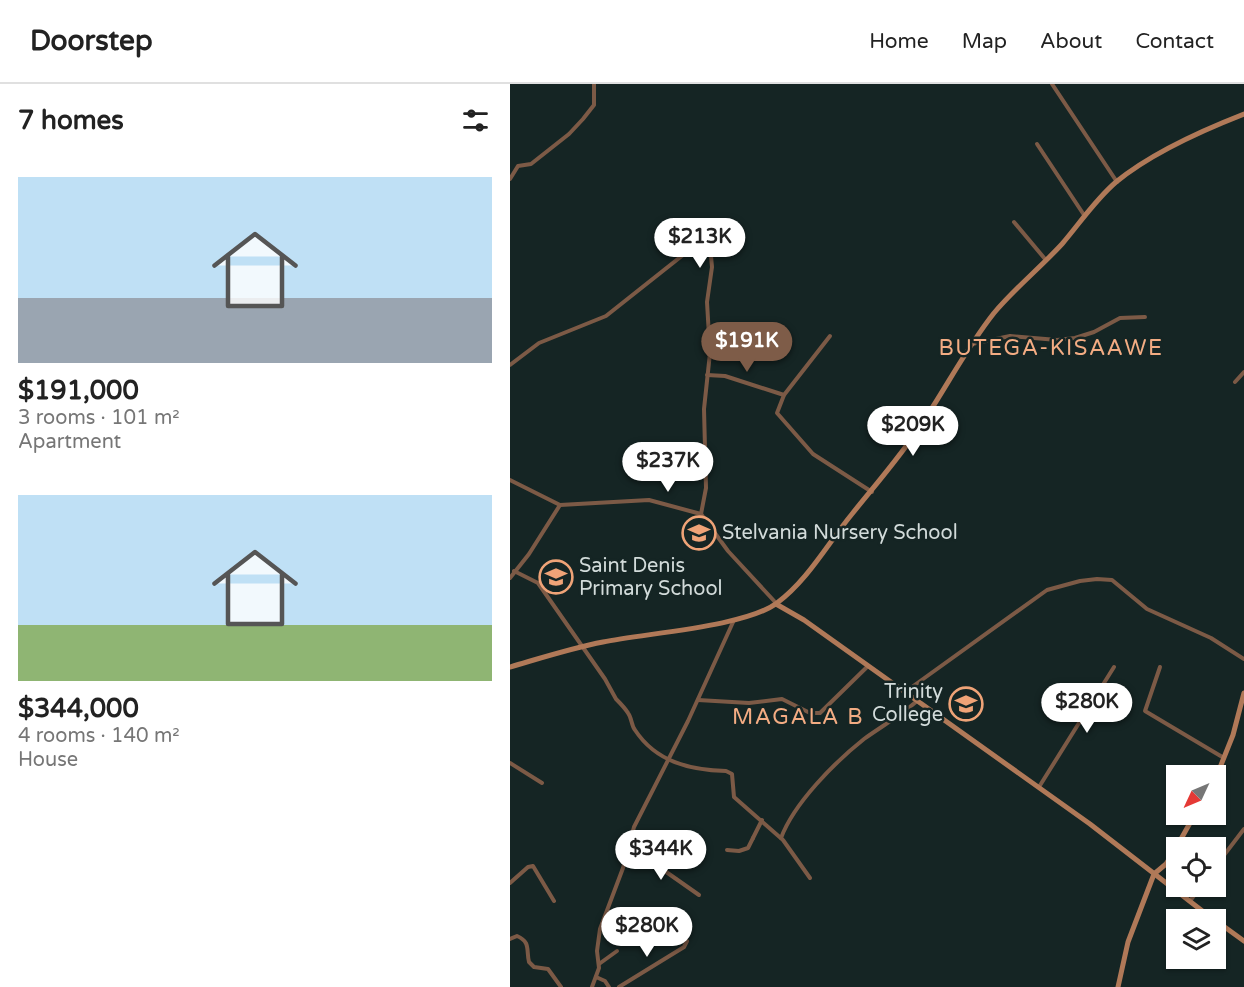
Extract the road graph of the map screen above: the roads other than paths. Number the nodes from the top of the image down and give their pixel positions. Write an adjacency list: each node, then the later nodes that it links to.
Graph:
1 (594, 84): 5 (street)
2 (1052, 84): 6 (street)
3 (1244, 114): 6 (street)
4 (1037, 144): 7 (street)
5 (510, 179)
6 (1117, 182): 7 (street)
7 (1084, 214): 9 (street)
8 (1014, 222): 9 (street)
9 (1045, 259): 12 (street)
10 (1145, 317): 12 (street)
11 (830, 336): 17 (street)
12 (971, 344): 19 (street)
13 (510, 365): 15 (street)
14 (1244, 372): 16 (street)
15 (707, 375): 17 (street); 21 (street)
16 (1235, 382)
17 (784, 395): 19 (street)
18 (510, 480): 20 (street)
19 (872, 492): 24 (street)
20 (560, 505): 21 (street); 22 (street)
21 (701, 514): 24 (street)
22 (514, 571): 23 (street); 26 (street)
23 (510, 578)
24 (776, 604): 25 (street); 28 (street)
25 (734, 620): 26 (street); 34 (street)
26 (583, 647): 29 (street); 37 (street)
27 (1244, 658): 32 (street)
28 (868, 666): 32 (street); 34 (street)
29 (510, 667)
30 (1114, 667): 41 (street)
31 (1160, 667): 36 (street)
32 (905, 692): 35 (street)
33 (1244, 696): 36 (street)
34 (698, 700): 37 (street)
35 (917, 701): 41 (street); 44 (street)
36 (1224, 758): 39 (street)
37 (667, 760): 42 (street); 45 (street)
38 (510, 762): 40 (street)
39 (1221, 765)
40 (542, 783)
41 (1038, 788): 49 (street)
42 (762, 820): 44 (street); 46 (street)
43 (1244, 830): 47 (street)
44 (782, 838): 50 (street)
45 (628, 850): 52 (street); 62 (street)
46 (727, 850)
47 (1226, 853)
48 (1166, 864): 49 (street)
49 (1154, 874): 55 (street); 68 (street)
50 (810, 878)
51 (510, 883): 54 (street)
52 (699, 894)
53 (1193, 897): 55 (street)
54 (554, 900)
55 (1190, 901): 56 (street)
56 (1201, 909)
57 (1226, 928): 60 (street)
58 (510, 939): 64 (street)
59 (687, 941): 67 (street)
60 (1244, 941)
61 (616, 951): 62 (street)
62 (599, 964): 63 (street)
63 (596, 977): 65 (street); 66 (street)
64 (561, 987)
65 (592, 987)
66 (609, 987)
67 (619, 987)
68 (1118, 987)

